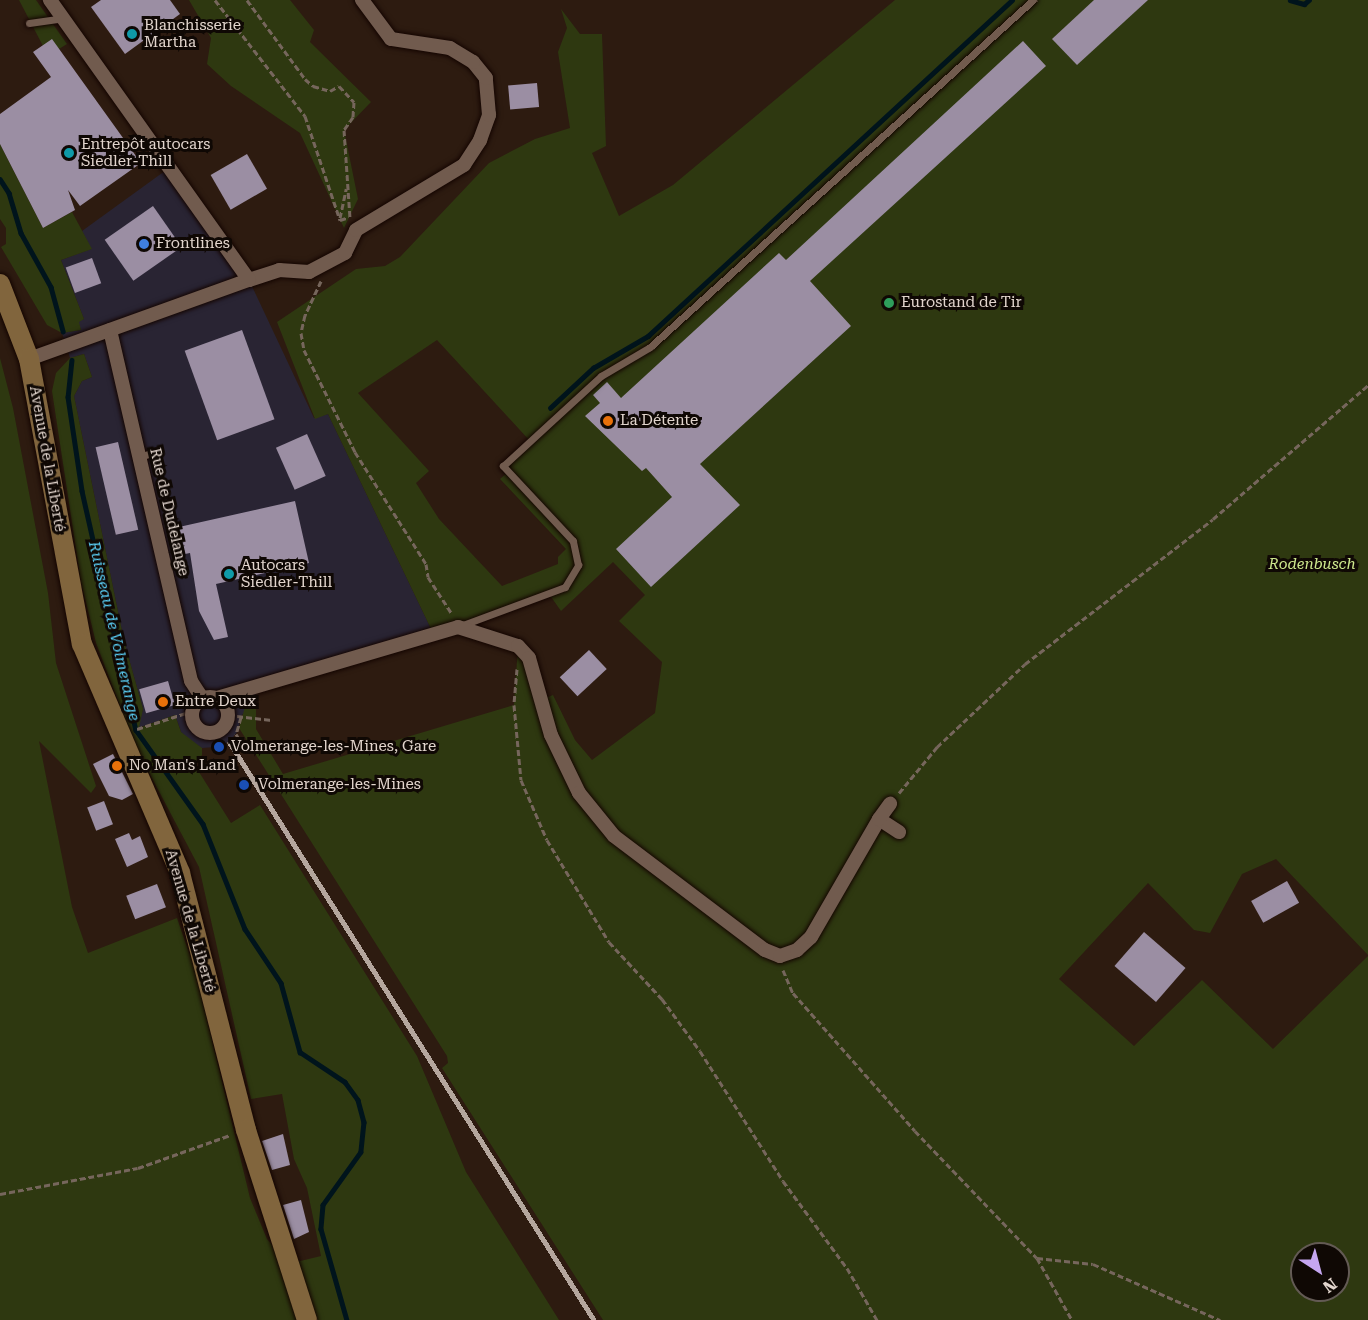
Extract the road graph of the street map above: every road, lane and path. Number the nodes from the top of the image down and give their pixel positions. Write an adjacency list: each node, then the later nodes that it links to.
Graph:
1 (50, 0): 6 (street)
2 (215, 0): 9 (path)
3 (247, 0): 8 (path)
4 (362, 0): 10 (street)
5 (1033, 0): 16 (lane)
6 (63, 18): 7 (lane); 11 (street)
7 (29, 23)
8 (347, 183): 9 (path); 9 (path)
9 (340, 219)
10 (327, 263): 11 (street); 16 (path)
11 (249, 280): 13 (street)
12 (0, 284): 14 (main road, Avenue de la Liberté)
13 (110, 330): 14 (street); 18 (street, Rue de Dudelange)
14 (29, 359): 29 (main road, Avenue de la Liberté)
15 (1368, 385): 25 (path)
16 (458, 627): 17 (street); 19 (street)
17 (518, 646): 28 (street); 33 (path)
18 (202, 698): 19 (street); 20 (street)
19 (217, 698): 21 (street)
20 (192, 711): 21 (street); 23 (path)
21 (235, 716): 22 (path); 24 (path)
22 (272, 720)
23 (138, 729)
24 (246, 750)
25 (890, 804): 26 (street)
26 (879, 819): 27 (street); 28 (street)
27 (899, 832)
28 (780, 956): 31 (path)
29 (246, 1130): 30 (path); 32 (main road, Avenue de la Liberté)
30 (0, 1194)
31 (1037, 1258): 34 (path); 35 (path)
32 (307, 1320)
33 (877, 1320)
34 (1072, 1320)
35 (1220, 1320)

